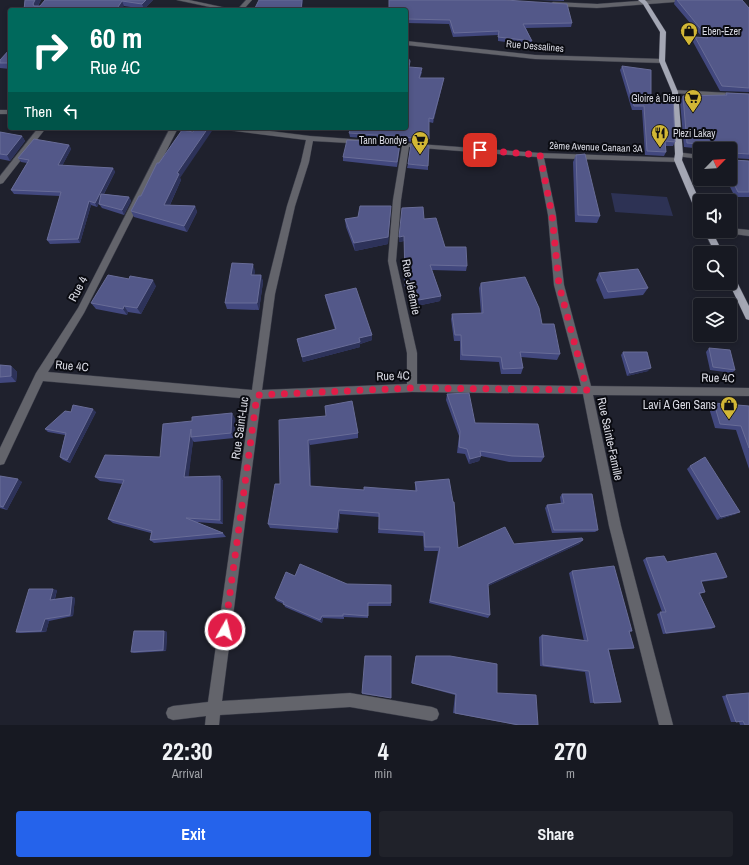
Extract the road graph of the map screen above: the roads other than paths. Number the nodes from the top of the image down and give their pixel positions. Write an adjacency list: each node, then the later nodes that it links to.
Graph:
1 (180, 0): 6 (street)
2 (250, 0): 7 (street)
3 (675, 0): 4 (street)
4 (643, 2): 5 (street); 9 (main road)
5 (546, 3)
6 (222, 8)
7 (242, 8)
8 (408, 44): 9 (street, Rue Dessalines)
9 (662, 62): 10 (main road)
10 (675, 92): 11 (street); 18 (main road)
11 (749, 96)
12 (40, 130): 20 (street)
13 (173, 130): 26 (street, Rue 4)
14 (244, 130): 15 (street, 2ème Avenue Canaan 3A)
15 (310, 138): 16 (street, 2ème Avenue Canaan 3A); 30 (street, Rue Saint-Luc)
16 (406, 144): 17 (street, 2ème Avenue Canaan 3A); 27 (street, Rue Jérémie)
17 (540, 155): 18 (street, 2ème Avenue Canaan 3A); 28 (street, Rue Sainte-Famille)
18 (679, 157): 19 (street, 2ème Avenue Canaan 3A); 21 (main road)
19 (693, 157)
20 (0, 181)
21 (693, 194)
22 (737, 232): 23 (street)
23 (749, 234)
24 (737, 290): 25 (main road)
25 (749, 316)
26 (40, 376): 30 (street, Rue 4C); 31 (street, Rue 4)
27 (412, 388): 28 (street, Rue 4C); 30 (street, Rue 4C)
28 (587, 390): 29 (street, Rue 4C); 36 (street, Rue Sainte-Famille)
29 (749, 392)
30 (257, 395): 32 (street, Rue Saint-Luc)
31 (0, 460)
32 (214, 708): 33 (street); 34 (street); 35 (street, Rue Saint-Luc)
33 (173, 713)
34 (432, 714)
35 (212, 725)
36 (666, 725)

